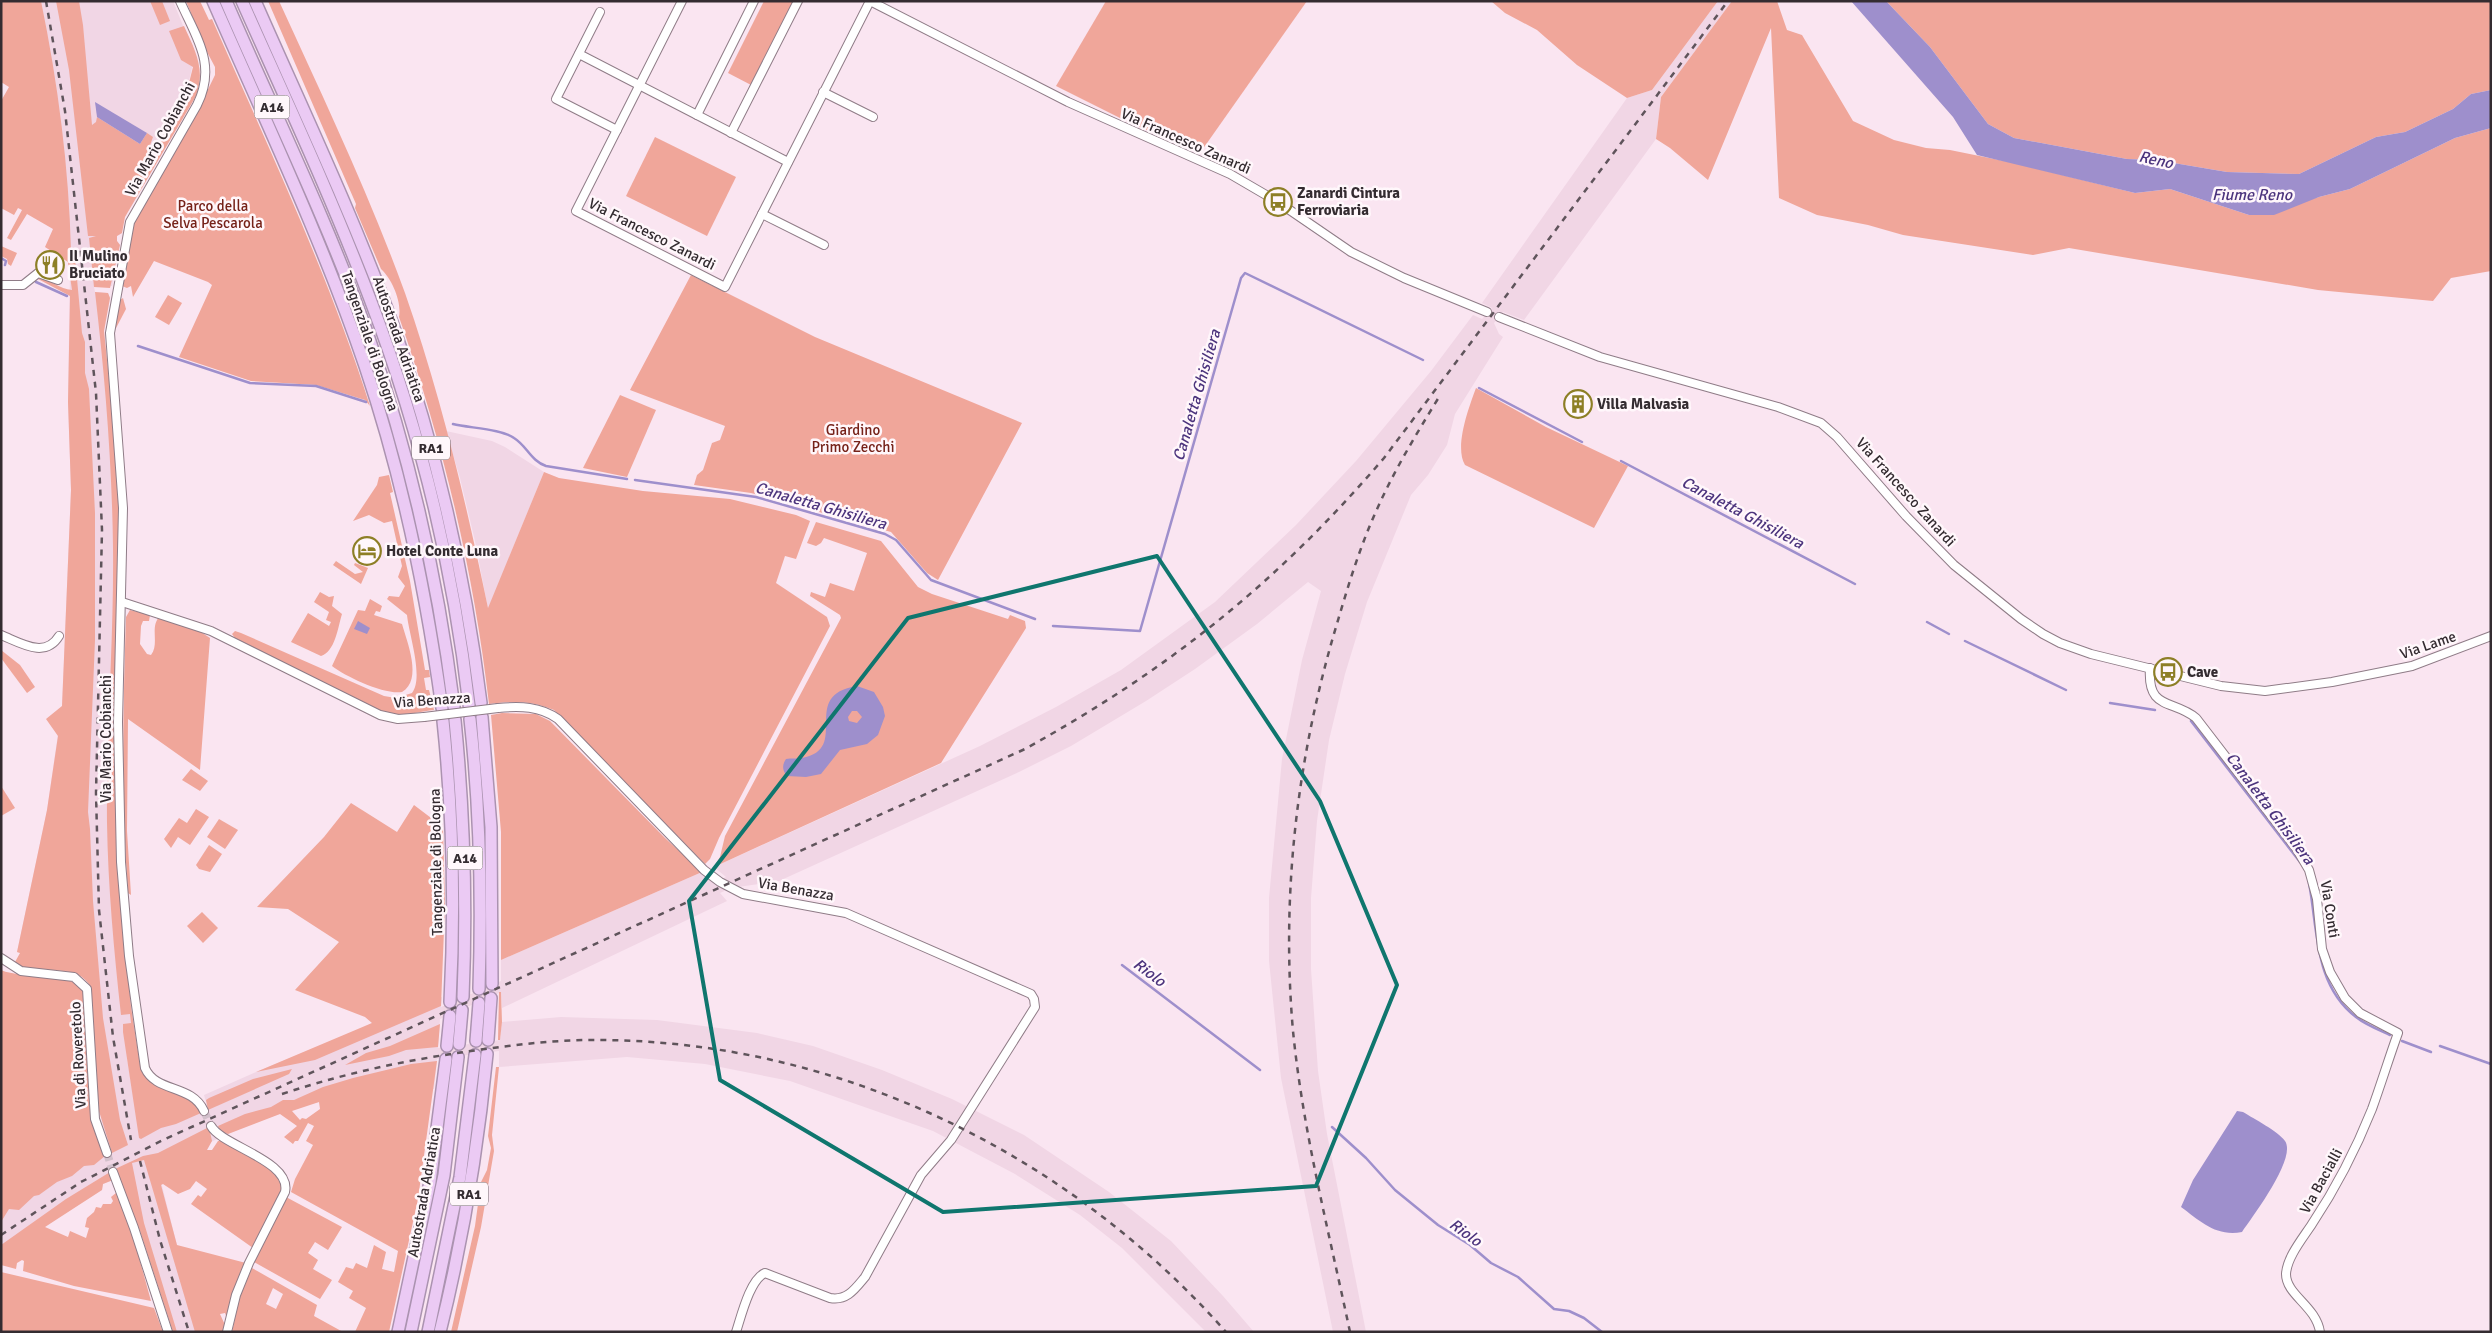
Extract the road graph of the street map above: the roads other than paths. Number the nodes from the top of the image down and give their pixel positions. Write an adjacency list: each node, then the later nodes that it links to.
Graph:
1 (180, 1): 25 (street, Via Mario Cobianchi)
2 (213, 1): 34 (highway, Tangenziale di Bologna / RA1)
3 (226, 1): 33 (highway, Autostrada Adriatica / A14)
4 (242, 1): 32 (highway, Autostrada Adriatica / A14)
5 (255, 1): 31 (highway, Tangenziale di Bologna / RA1)
6 (682, 1): 12 (street, Via Francesco Zanardi)
7 (754, 1): 14 (street)
8 (798, 1): 17 (street)
9 (870, 1): 13 (street, Via Francesco Zanardi); 23 (street, Via Francesco Zanardi)
10 (600, 12): 11 (street)
11 (579, 54): 12 (street); 16 (street)
12 (639, 85): 14 (street); 16 (street, Via Francesco Zanardi)
13 (823, 92): 15 (street); 18 (street, Via Francesco Zanardi)
14 (697, 115): 17 (street)
15 (873, 117)
16 (617, 130): 19 (street, Via Francesco Zanardi)
17 (731, 133): 18 (street)
18 (788, 162): 19 (street, Via Francesco Zanardi)
19 (762, 214): 20 (street)
20 (824, 245)
21 (58, 280): 22 (street)
22 (1, 285)
23 (1487, 312)
24 (1499, 317): 29 (street, Via Francesco Zanardi)
25 (122, 602): 57 (street, Via Mario Cobianchi); 67 (street, Via Benazza, bridge)
26 (1, 635): 27 (street)
27 (59, 636)
28 (2491, 636): 30 (street, Via Lame)
29 (2150, 668): 30 (street, Via Francesco Zanardi); 48 (street, Via Conti)
30 (2373, 675)
31 (481, 703)
32 (469, 705)
33 (454, 707)
34 (442, 708)
35 (482, 717): 40 (highway)
36 (470, 719): 41 (highway, A14)
37 (456, 720): 42 (highway, A14)
38 (443, 722): 44 (highway, Tangenziale di Bologna)
39 (1, 958): 59 (street, Via di Roveretolo)
40 (492, 984)
41 (480, 989)
42 (463, 997)
43 (491, 998): 49 (highway)
44 (450, 1002)
45 (479, 1003): 50 (highway)
46 (462, 1010): 51 (highway)
47 (450, 1016): 52 (highway)
48 (2398, 1033): 68 (street, Via Bacialli)
49 (488, 1040)
50 (476, 1041)
51 (460, 1044)
52 (447, 1046)
53 (487, 1054): 66 (highway, RA1)
54 (475, 1055): 65 (highway, Autostrada Adriatica)
55 (458, 1057): 64 (highway, Autostrada Adriatica)
56 (446, 1059): 63 (highway, RA1)
57 (204, 1111)
58 (211, 1126): 62 (street)
59 (107, 1153)
60 (113, 1172): 61 (street)
61 (168, 1332)
62 (226, 1332)
63 (398, 1332)
64 (411, 1332)
65 (428, 1332)
66 (440, 1332)
67 (736, 1332)
68 (2320, 1332)

